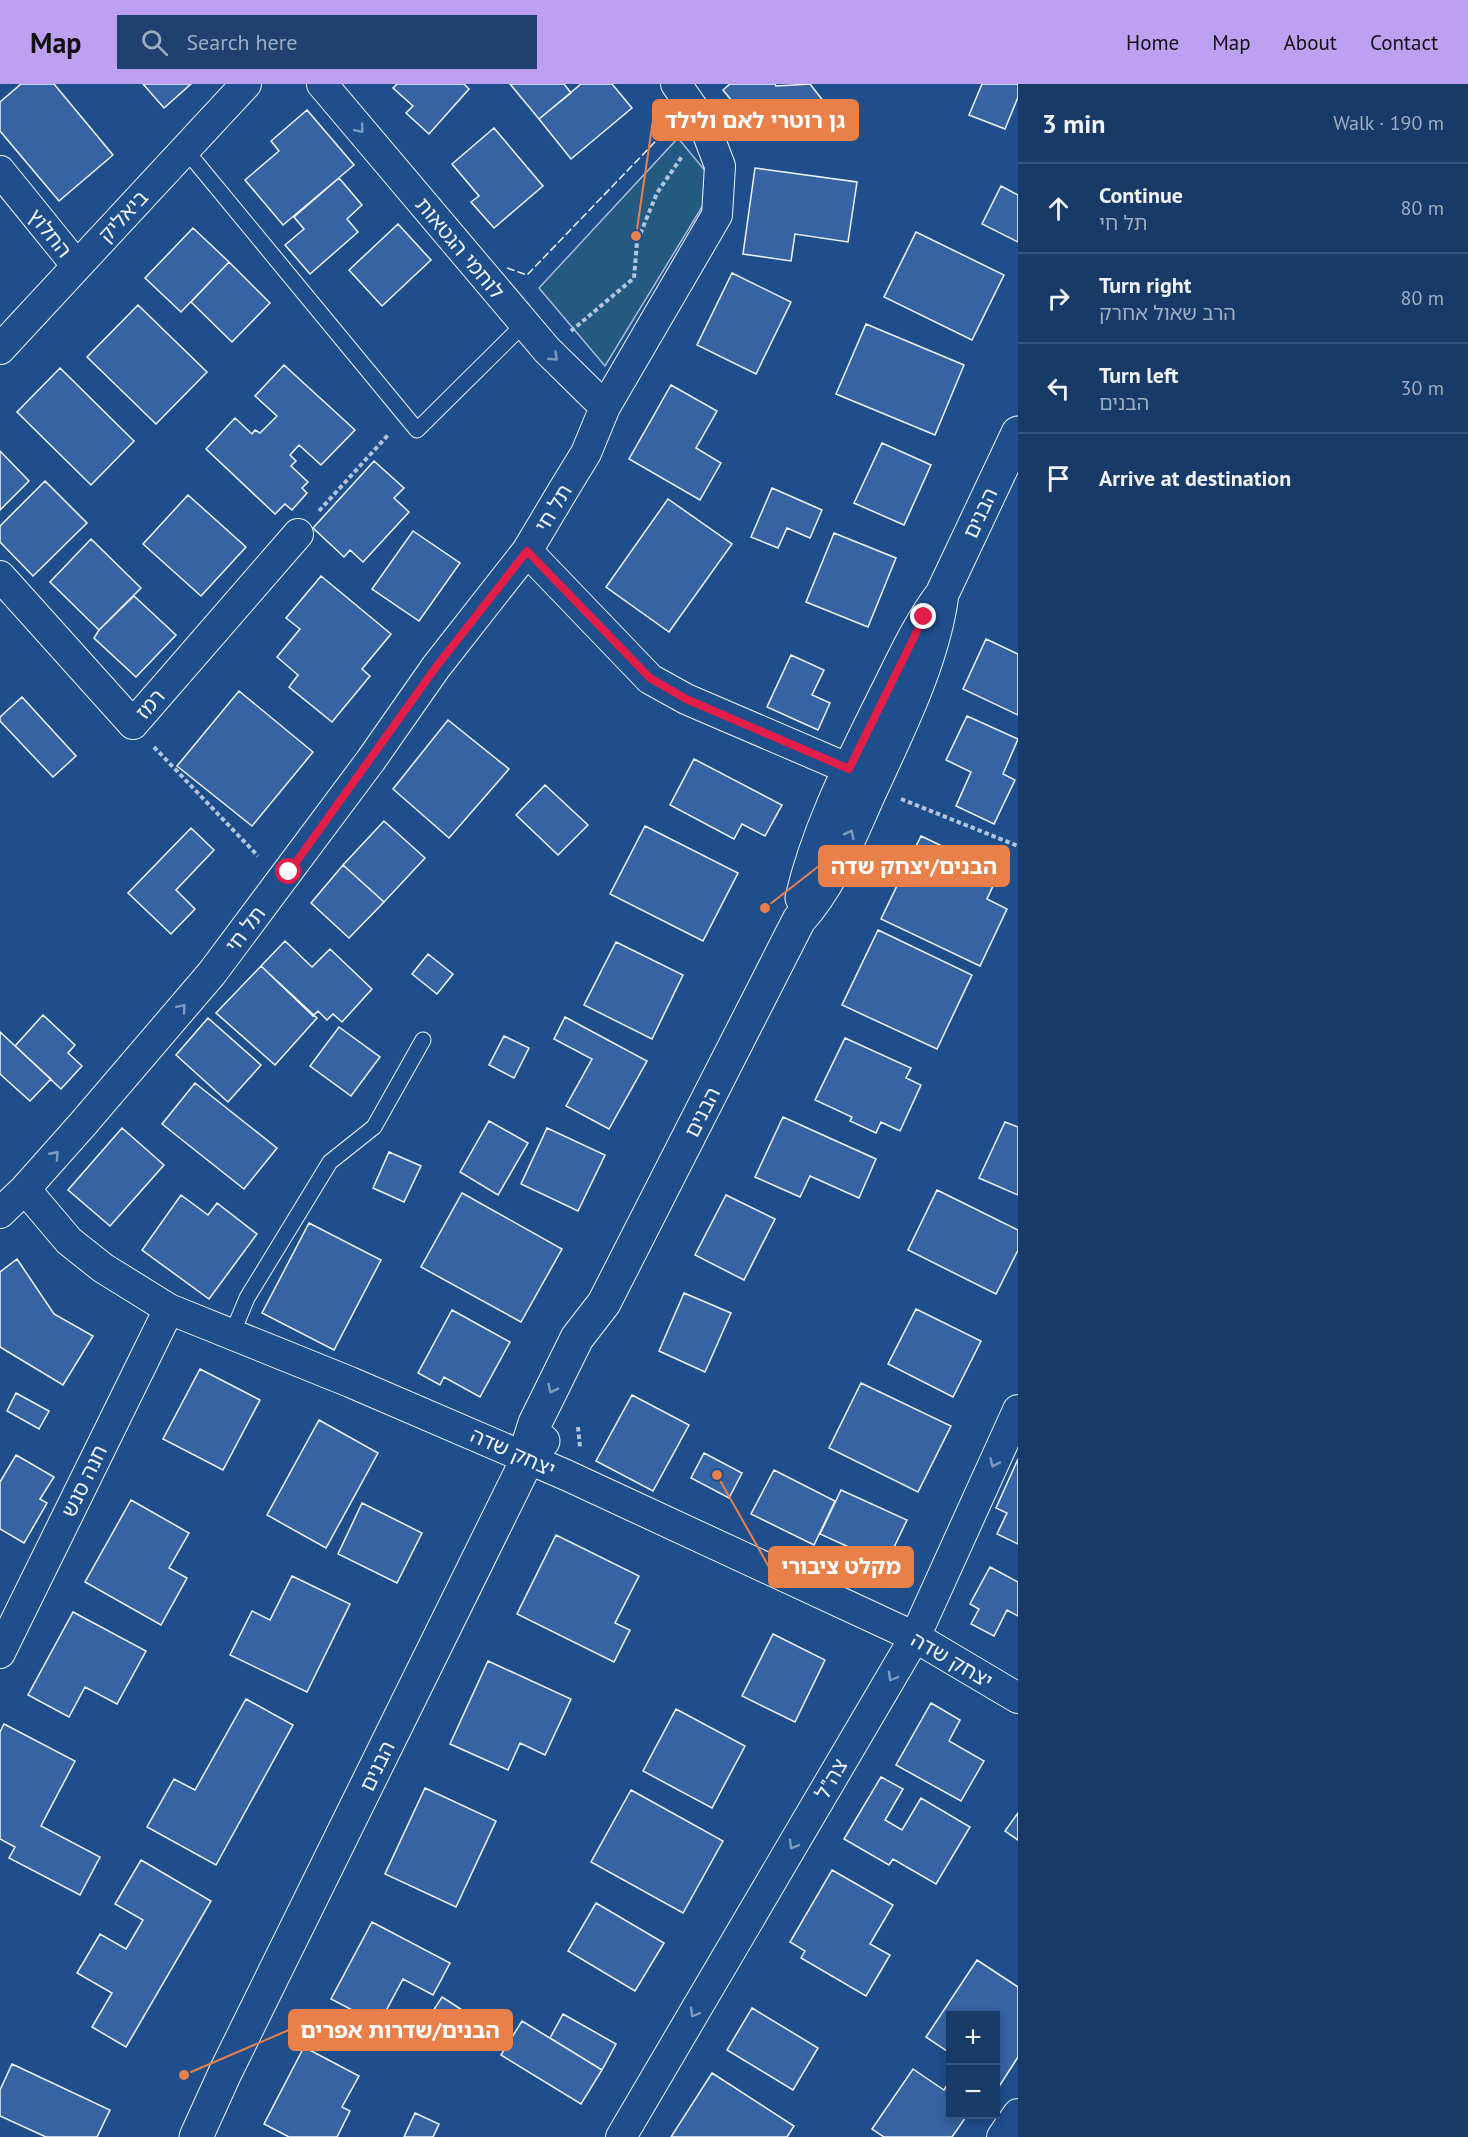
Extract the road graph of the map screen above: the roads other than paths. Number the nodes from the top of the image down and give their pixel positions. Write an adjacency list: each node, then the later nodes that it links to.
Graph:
1 (246, 84): 4 (street, ביאליק)
2 (322, 84): 7 (street, לוחמי הגטאות, one-way to 7)
3 (676, 84): 9 (street, תל חי)
4 (185, 149): 6 (street, ביאליק); 7 (lane)
5 (0, 171): 6 (street, החלוץ)
6 (77, 266): 8 (street, ביאליק)
7 (524, 324): 9 (street, לוחמי הגטאות, one-way to 9)
8 (0, 349)
9 (605, 407): 12 (street, תל חי)
10 (1018, 433): 14 (street, הבנים)
11 (298, 534): 13 (street, רמז)
12 (527, 551): 15 (street); 18 (street, תל חי, one-way to 12)
13 (0, 576)
14 (942, 594): 15 (street, הבנים); 16 (street, הבנים, one-way to 14)
15 (849, 769): 16 (street, הבנים)
16 (799, 920): 23 (street, הבנים)
17 (423, 1040): 21 (lane)
18 (25, 1189): 19 (street, תל חי); 20 (street, יצחק שדה)
19 (0, 1213)
20 (169, 1309): 21 (street, יצחק שדה); 25 (street, חנה סנש)
21 (232, 1334): 23 (street, יצחק שדה)
22 (1018, 1410): 24 (street, צה"ל, one-way to 24)
23 (528, 1458): 24 (street, יצחק שדה); 27 (street, הבנים)
24 (915, 1637): 26 (street, יצחק שדה); 31 (street, צה"ל, one-way to 31)
25 (0, 1653)
26 (1018, 1698)
27 (225, 2073): 29 (street, הבנים); 30 (street, הבנים)
28 (1018, 2114): 32 (street)
29 (187, 2137)
30 (196, 2137)
31 (621, 2137)
32 (1002, 2137)

